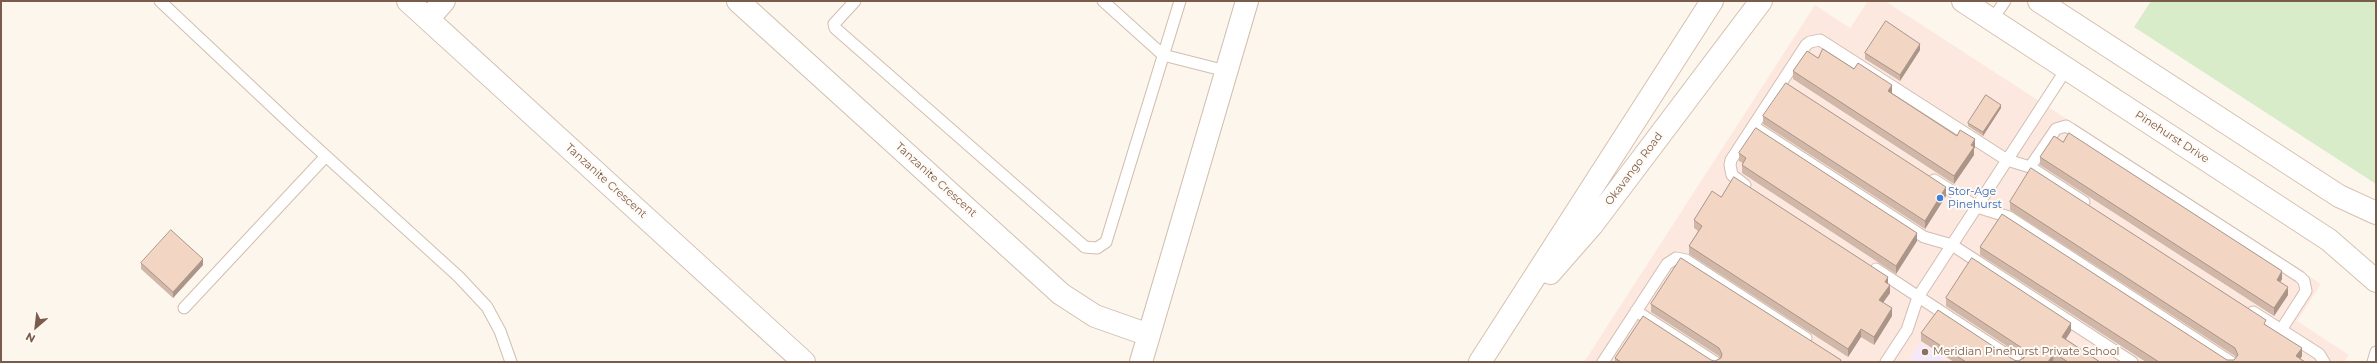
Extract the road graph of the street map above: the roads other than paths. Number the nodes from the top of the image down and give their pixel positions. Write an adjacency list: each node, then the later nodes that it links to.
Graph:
1 (160, 1): 20 (lane)
2 (408, 1): 14 (street, Tanzanite Crescent)
3 (444, 1): 14 (street)
4 (738, 1): 37 (street, Tanzanite Crescent)
5 (855, 1): 16 (lane)
6 (1103, 1): 16 (lane)
7 (1180, 1): 16 (lane)
8 (1247, 1): 18 (street)
9 (1712, 1): 36 (street, Okavango Road)
10 (1761, 1): 36 (street, Okavango Road)
11 (1963, 1): 15 (street, Pinehurst Drive)
12 (2005, 1): 15 (lane)
13 (2039, 1): 27 (street)
14 (428, 19): 41 (street, Tanzanite Crescent)
15 (1992, 20): 17 (street, Pinehurst Drive)
16 (1163, 55): 18 (lane)
17 (2067, 68): 21 (lane); 30 (street, Pinehurst Drive)
18 (1226, 72): 37 (street)
19 (1753, 126): 21 (lane); 24 (lane); 28 (lane)
20 (326, 156): 33 (lane); 40 (lane)
21 (2007, 160): 22 (lane); 25 (lane)
22 (2030, 167): 26 (lane); 35 (lane)
23 (1926, 174): 25 (lane)
24 (1755, 191)
25 (1977, 207): 28 (lane); 49 (lane)
26 (2096, 210)
27 (2376, 213)
28 (1952, 245): 31 (lane); 48 (lane)
29 (1866, 263): 31 (lane)
30 (2376, 281)
31 (1918, 297): 46 (lane); 47 (lane)
32 (2242, 304): 35 (lane)
33 (184, 308)
34 (1636, 311): 38 (lane); 44 (lane); 45 (lane)
35 (2281, 330): 50 (lane)
36 (1499, 332): 43 (street, Okavango Road)
37 (1149, 335): 42 (street)
38 (1816, 345)
39 (2376, 352): 51 (lane)
40 (511, 362)
41 (804, 362)
42 (1141, 362)
43 (1480, 362)
44 (1603, 362)
45 (1715, 362)
46 (1886, 362)
47 (2018, 362)
48 (2132, 362)
49 (2231, 362)
50 (2324, 362)
51 (2373, 362)

